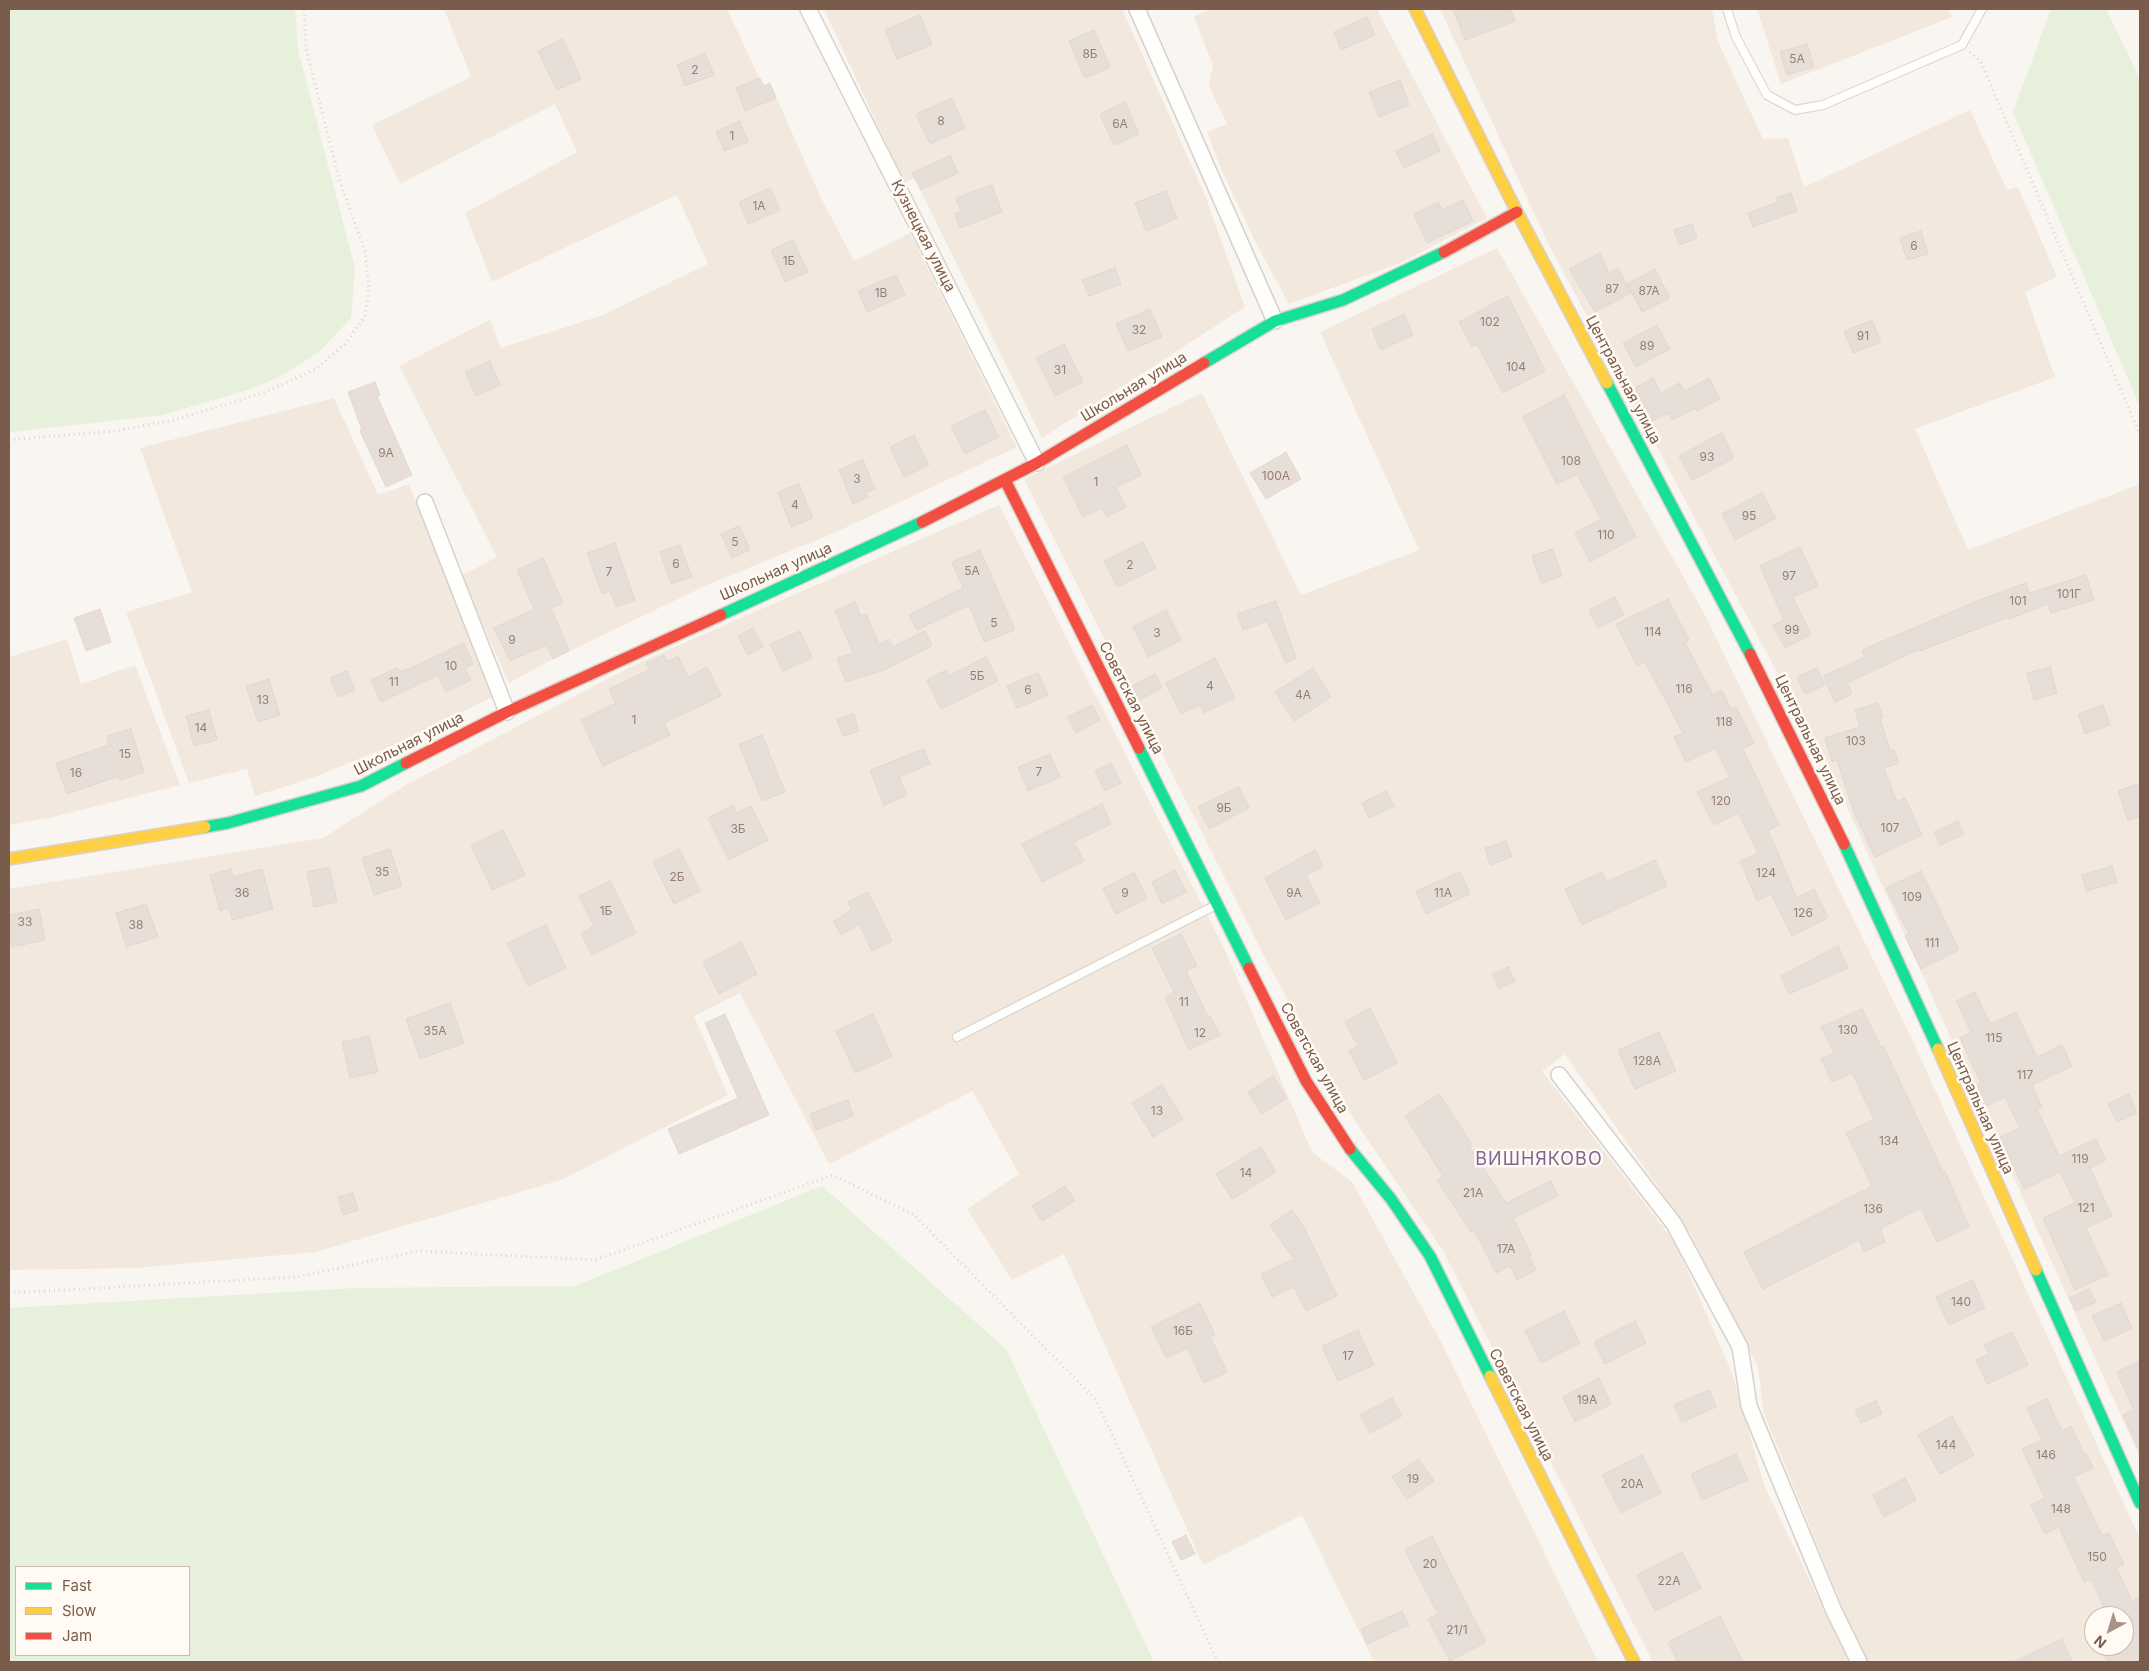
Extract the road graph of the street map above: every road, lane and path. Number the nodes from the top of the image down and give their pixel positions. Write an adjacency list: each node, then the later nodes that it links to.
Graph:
1 (304, 9): 11 (path)
2 (808, 9): 12 (street, Кузнецкая улица)
3 (1136, 9): 9 (street)
4 (1415, 9): 8 (street, Центральная улица)
5 (1726, 9): 7 (lane)
6 (1982, 9): 7 (lane)
7 (1962, 45): 10 (path)
8 (1517, 212): 9 (street, Школьная улица); 21 (street, Центральная улица)
9 (1275, 321): 12 (street, Школьная улица)
10 (2140, 436)
11 (9, 440)
12 (1037, 462): 13 (street, Школьная улица)
13 (1005, 480): 15 (street, Школьная улица); 17 (street, Советская улица)
14 (425, 502): 15 (street)
15 (507, 712): 16 (street, Школьная улица)
16 (9, 859)
17 (1217, 904): 18 (lane); 23 (street, Советская улица)
18 (957, 1037)
19 (1559, 1075): 24 (street)
20 (9, 1293): 22 (path)
21 (2140, 1503)
22 (1218, 1662)
23 (1634, 1662)
24 (1859, 1662)

